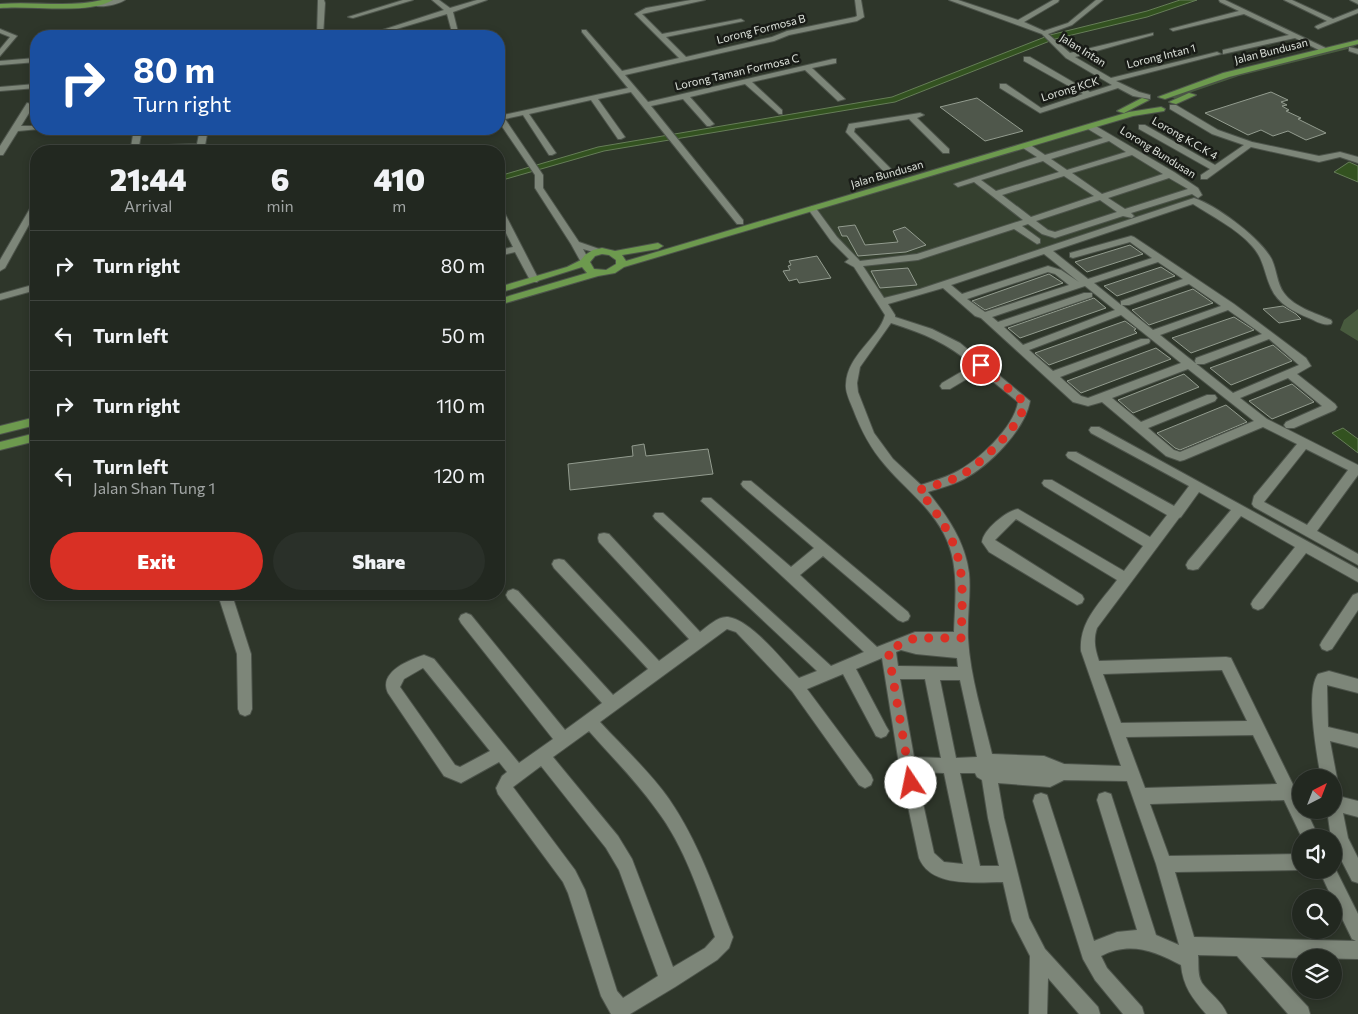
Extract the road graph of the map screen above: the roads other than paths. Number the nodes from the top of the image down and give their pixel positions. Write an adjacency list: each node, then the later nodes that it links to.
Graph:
1 (110, 0): 17 (main road)
2 (122, 0): 17 (street)
3 (321, 0): 29 (street)
4 (410, 0): 23 (street)
5 (436, 0): 20 (street)
6 (484, 0): 20 (street)
7 (697, 0): 36 (street)
8 (858, 0): 45 (street, Lorong Formosa B)
9 (952, 0): 19 (street)
10 (985, 0): 19 (street)
11 (1100, 0): 34 (street, Jalan Intan)
12 (1287, 0): 25 (street)
13 (1353, 0): 16 (street)
14 (1056, 1): 26 (street)
15 (1222, 1): 21 (street)
16 (1358, 2)
17 (93, 4): 18 (main road)
18 (0, 6)
19 (972, 7): 26 (street)
20 (450, 12): 30 (street); 31 (street)
21 (1245, 12): 28 (street); 37 (street)
22 (1356, 13): 25 (street)
23 (352, 17)
24 (741, 21): 36 (street)
25 (1333, 21): 27 (street)
26 (1019, 22): 34 (street)
27 (1318, 27)
28 (1173, 29)
29 (320, 30)
30 (388, 30)
31 (454, 30)
32 (0, 31): 42 (street)
33 (584, 31): 51 (street)
34 (1044, 34): 44 (street, Jalan Intan)
35 (1151, 34): 44 (street)
36 (660, 36): 45 (street)
37 (1296, 36): 39 (street); 41 (street)
38 (1358, 42): 39 (main road, Jalan Bundusan)
39 (1326, 50): 61 (main road, Jalan Bundusan)
40 (1356, 50): 65 (main road, Jalan Bundusan)
41 (1226, 52)
42 (0, 54)
43 (1217, 54): 52 (street, Lorong Intan 1)
44 (1069, 56): 52 (street, Jalan Intan)
45 (684, 59): 51 (street, Lorong Formosa B)
46 (1026, 59): 59 (street)
47 (30, 60): 49 (street)
48 (833, 61): 50 (street, Lorong Taman Formosa C)
49 (0, 63)
50 (806, 67): 53 (street, Lorong Taman Formosa C); 63 (street)
51 (620, 74): 58 (street)
52 (1111, 80): 54 (street, Jalan Intan)
53 (746, 81): 60 (street, Lorong Taman Formosa C); 69 (street)
54 (1119, 85): 59 (street, Lorong KCK); 64 (street, Jalan Intan)
55 (30, 86): 57 (street)
56 (1003, 86): 59 (street, Lorong KCK)
57 (0, 89)
58 (633, 90): 62 (street); 67 (street)
59 (1090, 95)
60 (685, 96): 67 (street, Lorong Taman Formosa C); 74 (street)
61 (1162, 97): 64 (main road); 65 (main road)
62 (593, 98): 70 (street); 80 (street)
63 (841, 99)
64 (1146, 99): 68 (main road); 93 (main road, Jalan Bundusan)
65 (1173, 104): 68 (main road, Jalan Bundusan); 82 (street)
66 (30, 105): 79 (street)
67 (646, 105): 109 (street)
68 (1160, 109): 76 (main road, Jalan Bundusan)
69 (779, 112)
70 (525, 113): 73 (street); 87 (street)
71 (920, 115): 72 (street)
72 (910, 116): 84 (street); 93 (street)
73 (505, 117)
74 (710, 124)
75 (505, 127): 112 (street)
76 (1091, 127): 81 (street, Lorong Bundusan); 83 (main road, Jalan Bundusan)
77 (1142, 127): 90 (street, Lorong K.C.K 4)
78 (30, 128): 79 (street)
79 (15, 129): 85 (street)
80 (621, 137)
81 (1111, 138): 86 (street, Lorong Bundusan); 88 (street)
82 (1250, 144): 89 (street); 90 (street)
83 (1026, 146): 88 (street); 101 (main road, Jalan Bundusan)
84 (946, 151)
85 (0, 152)
86 (1134, 152): 91 (street); 92 (street, Lorong Bundusan)
87 (552, 153)
88 (1043, 158): 91 (street); 95 (street)
89 (1358, 160)
90 (1216, 169): 94 (street)
91 (1065, 173): 98 (street); 99 (street)
92 (1171, 174): 97 (street, Lorong Bundusan); 99 (street)
93 (893, 176): 105 (main road, Jalan Bundusan)
94 (1204, 177)
95 (974, 179): 96 (street); 98 (street)
96 (958, 184)
97 (1195, 190): 100 (street, Lorong Bundusan); 103 (street)
98 (995, 194): 106 (street)
99 (1101, 197): 103 (street); 106 (street)
100 (1194, 201): 107 (street); 141 (street)
101 (812, 209): 102 (main road, Jalan Bundusan); 105 (main road); 122 (street)
102 (798, 212): 122 (street); 123 (main road, Jalan Bundusan)
103 (1124, 213): 106 (street); 107 (street)
104 (30, 216): 124 (street)
105 (758, 217): 109 (main road, Jalan Bundusan)
106 (1029, 220): 110 (street)
107 (1135, 220): 114 (street)
108 (505, 222): 113 (street)
109 (740, 222): 117 (main road, Jalan Bundusan)
110 (1015, 225): 111 (street); 122 (street)
111 (1037, 241)
112 (576, 244): 116 (street); 121 (street)
113 (518, 248): 115 (street); 127 (street)
114 (1045, 250): 119 (street); 130 (street)
115 (505, 251)
116 (600, 251): 117 (main road, Jalan Bundusan); 121 (main road)
117 (616, 254): 123 (main road)
118 (1073, 255): 120 (street)
119 (1025, 257): 125 (street); 129 (street)
120 (1160, 258): 128 (street); 130 (street)
121 (585, 262): 126 (main road); 127 (main road)
122 (855, 264): 139 (street)
123 (621, 265): 126 (main road, Jalan Bundusan)
124 (0, 268)
125 (1041, 271): 130 (street); 135 (street)
126 (597, 273): 136 (main road, Jalan Bundusan)
127 (534, 280): 131 (main road)
128 (1190, 280): 137 (street); 138 (street)
129 (944, 284): 135 (street); 139 (street)
130 (1080, 284): 138 (street); 140 (street)
131 (505, 288)
132 (30, 289): 134 (street)
133 (1088, 295): 142 (street)
134 (0, 297)
135 (959, 298): 140 (street)
136 (505, 300)
137 (1230, 306): 143 (street); 144 (street)
138 (1124, 307): 144 (street); 145 (street)
139 (886, 310): 147 (street); 168 (street)
140 (985, 316): 142 (street)
141 (1327, 322)
142 (996, 326): 145 (street)
143 (1270, 335): 146 (street); 148 (street)
144 (1149, 338): 146 (street); 149 (street)
145 (1022, 349): 149 (street)
146 (1195, 362): 151 (street); 153 (street)
147 (981, 365): 150 (street); 168 (street)
148 (1290, 374): 153 (street); 156 (street)
149 (1052, 376): 151 (street)
150 (946, 386)
151 (1104, 397): 157 (street)
152 (1211, 398): 157 (street)
153 (1233, 398): 155 (street)
154 (30, 422): 158 (main road)
155 (1263, 422): 157 (street); 164 (street)
156 (1290, 425)
157 (1139, 427)
158 (0, 430)
159 (1094, 430): 167 (street)
160 (30, 438): 161 (main road)
161 (0, 446)
162 (1301, 447): 174 (street)
163 (1072, 455): 171 (street)
164 (1357, 469): 174 (street)
165 (1048, 483): 175 (street)
166 (747, 484): 176 (street)
167 (1198, 485): 170 (street); 171 (street)
168 (919, 490): 191 (street)
169 (707, 501): 180 (street)
170 (1240, 509): 174 (street); 179 (street)
171 (1177, 514): 175 (street)
172 (659, 516): 198 (street)
173 (604, 538): 190 (street)
174 (1306, 539): 177 (street); 181 (street); 187 (street)
175 (1152, 545): 182 (street)
176 (823, 548): 180 (street); 188 (street)
177 (1358, 560)
178 (559, 564): 196 (street)
179 (1193, 565)
180 (791, 575): 193 (street)
181 (1358, 576)
182 (1127, 579): 184 (street); 195 (street)
183 (513, 595): 203 (street)
184 (1077, 599)
185 (1358, 599): 192 (street)
186 (227, 600): 204 (street)
187 (1258, 604)
188 (903, 616)
189 (466, 619): 210 (street)
190 (699, 640): 196 (street); 201 (street)
191 (962, 645): 193 (street); 200 (street)
192 (1326, 645)
193 (888, 649): 194 (street); 197 (street)
194 (846, 666): 198 (street); 208 (street)
195 (1095, 668): 206 (street); 207 (street)
196 (658, 670): 203 (street)
197 (892, 672): 199 (street); 214 (street)
198 (829, 673): 201 (street)
199 (931, 673): 200 (street); 215 (street)
200 (966, 674): 216 (street)
201 (797, 686): 220 (street)
202 (1358, 686): 209 (street)
203 (613, 705): 205 (street)
204 (246, 709)
205 (590, 721): 210 (street); 242 (street)
206 (1259, 728): 207 (street); 221 (street)
207 (1116, 730): 219 (street)
208 (881, 731)
209 (1321, 732): 211 (street); 217 (street)
210 (563, 740): 213 (street)
211 (1358, 741)
212 (501, 753): 212 (street); 218 (street)
213 (542, 756): 218 (street); 242 (street)
214 (908, 764): 215 (street); 231 (street)
215 (950, 765): 216 (street); 231 (street)
216 (983, 767): 219 (street); 232 (street)
217 (1327, 769)
218 (518, 774): 242 (street)
219 (1130, 774): 222 (street)
220 (865, 780)
221 (1289, 792): 222 (street); 228 (street)
222 (1140, 796): 230 (street)
223 (1105, 800): 236 (street)
224 (1041, 801): 239 (street)
225 (1342, 806): 226 (street)
226 (1358, 809)
227 (1336, 819): 233 (street)
228 (1307, 829)
229 (1292, 862): 230 (street)
230 (1164, 864): 240 (street)
231 (973, 874): 232 (street)
232 (1008, 874): 241 (street)
233 (1358, 875)
234 (1331, 879): 235 (street)
235 (1358, 933)
236 (1150, 941): 239 (street); 240 (street)
237 (1242, 948): 238 (street); 240 (street); 247 (street)
238 (1358, 949)
239 (1088, 953): 245 (street)
240 (1189, 953): 246 (street)
241 (1039, 955): 243 (street); 244 (street)
242 (669, 981)
243 (1038, 1014)
244 (1091, 1014)
245 (1135, 1014)
246 (1218, 1014)
247 (1301, 1014)

